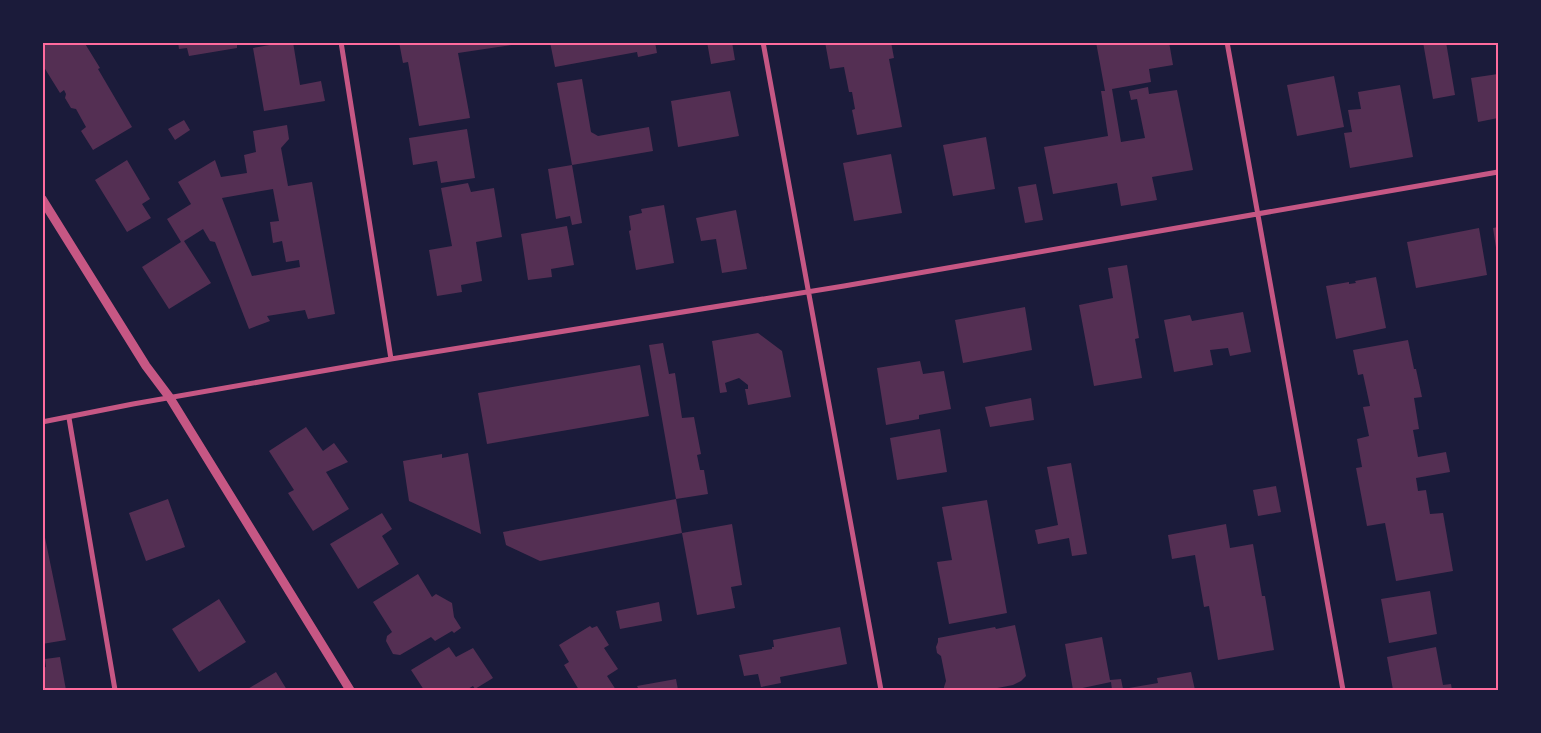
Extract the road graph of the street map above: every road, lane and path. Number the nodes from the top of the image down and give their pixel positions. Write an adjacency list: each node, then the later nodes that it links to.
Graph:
1 (341, 42): 8 (street)
2 (763, 42): 7 (street)
3 (1227, 42): 6 (street)
4 (1498, 172): 6 (street)
5 (42, 199): 9 (street)
6 (1258, 214): 7 (street); 15 (street)
7 (808, 292): 8 (street); 14 (street)
8 (391, 359): 9 (street)
9 (170, 398): 10 (street); 13 (street)
10 (69, 418): 11 (street); 12 (street)
11 (42, 422)
12 (115, 690)
13 (350, 690)
14 (881, 690)
15 (1343, 690)

